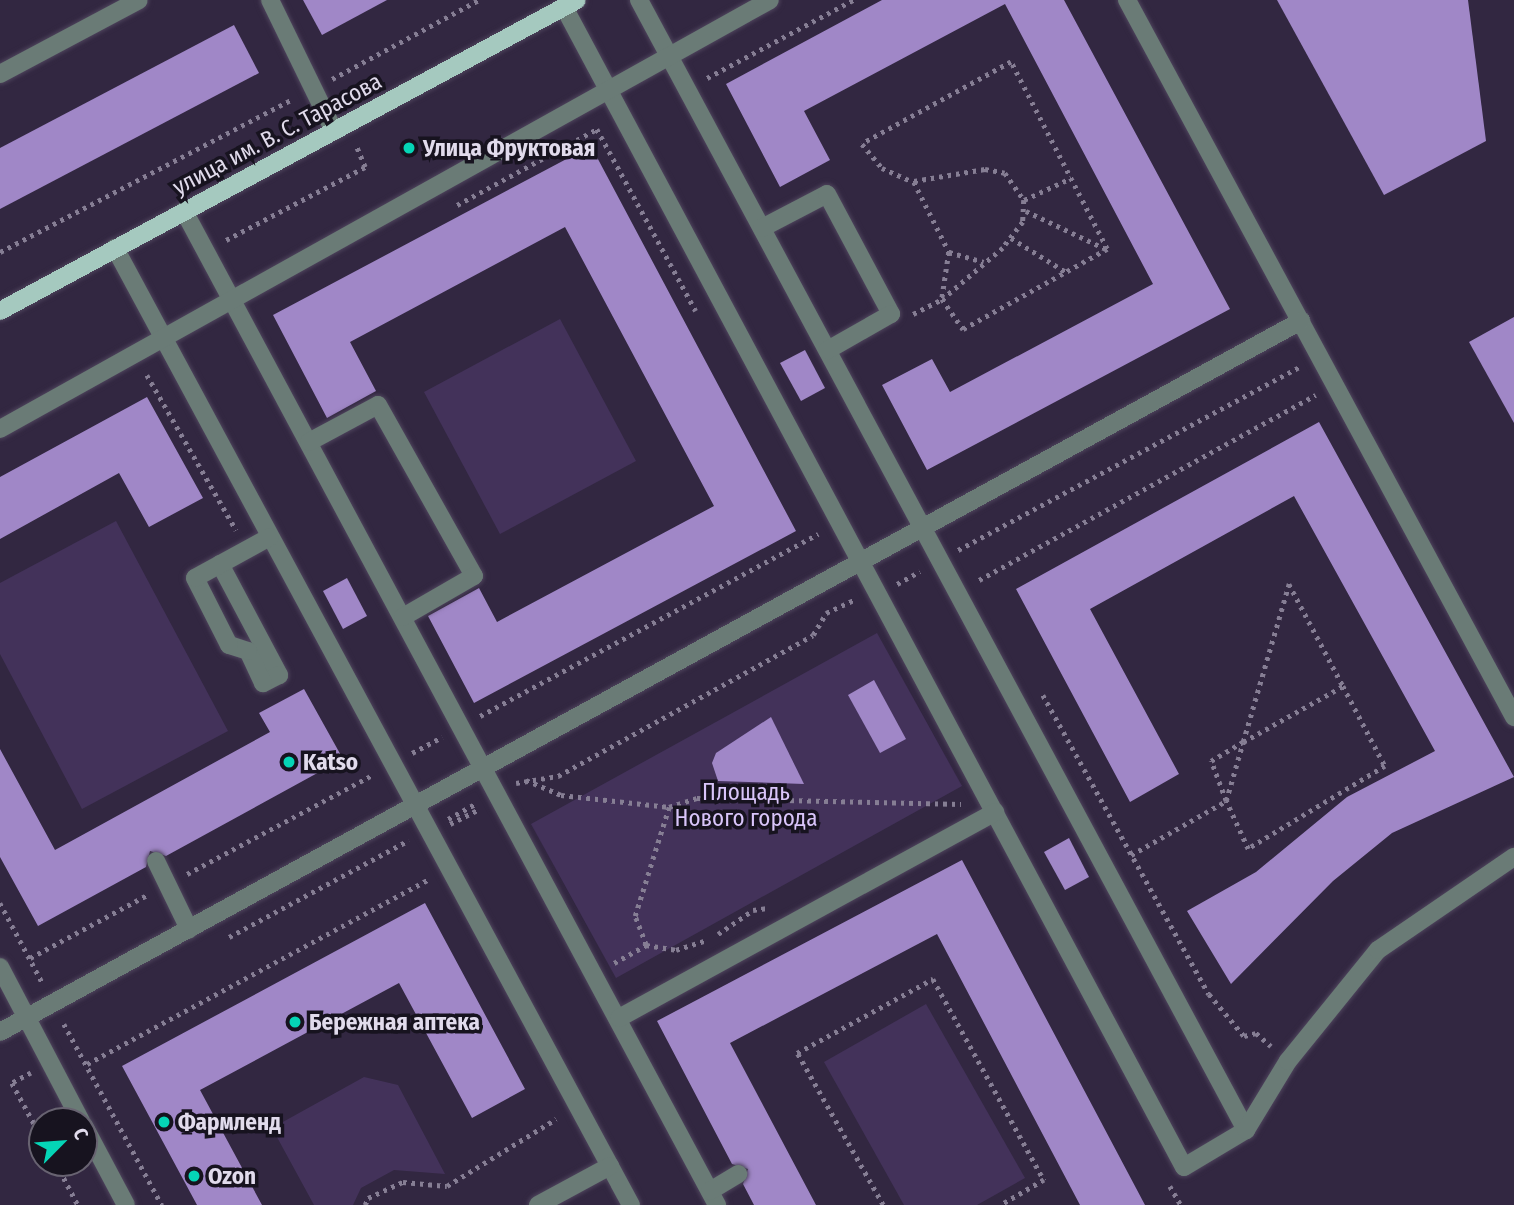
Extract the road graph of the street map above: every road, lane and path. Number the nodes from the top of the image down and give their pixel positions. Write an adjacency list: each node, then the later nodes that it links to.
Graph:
1 (139, 0): 10 (lane)
2 (270, 0): 11 (lane)
3 (479, 0): 11 (path)
4 (639, 0): 9 (lane)
5 (770, 0): 9 (lane)
6 (853, 0): 13 (path)
7 (1127, 0): 35 (lane)
8 (570, 4): 12 (lane); 14 (main road, улица им. В. С. Тарасова)
9 (669, 55): 12 (lane); 21 (lane)
10 (0, 74)
11 (313, 89): 14 (lane); 26 (path)
12 (608, 89): 31 (lane); 50 (lane)
13 (711, 92)
14 (340, 128): 19 (main road, улица им. В. С. Тарасова); 23 (path)
15 (1071, 178): 16 (path); 17 (path); 25 (path)
16 (914, 182): 17 (path); 27 (path)
17 (1024, 200): 20 (path)
18 (450, 209): 33 (path)
19 (184, 211): 24 (main road, улица им. В. С. Тарасова); 31 (lane)
20 (1026, 211): 22 (path); 25 (path)
21 (762, 229): 37 (lane); 37 (lane)
22 (1011, 238): 28 (path); 29 (path)
23 (217, 245)
24 (115, 248): 32 (main road, улица им. В. С. Тарасова); 36 (lane)
25 (1107, 249): 29 (path)
26 (0, 252)
27 (949, 252): 28 (path); 30 (path)
28 (985, 262): 30 (path)
29 (1066, 272): 30 (path)
30 (942, 299): 34 (path)
31 (233, 300): 36 (lane); 41 (lane)
32 (0, 310)
33 (698, 313)
34 (903, 320)
35 (1301, 321): 38 (lane); 42 (lane)
36 (163, 338): 40 (lane); 46 (lane)
37 (828, 350): 44 (lane)
38 (1320, 356): 39 (lane); 47 (path)
39 (1335, 384): 54 (path); 62 (lane)
40 (0, 429)
41 (309, 442): 59 (lane); 59 (lane)
42 (943, 515): 44 (lane); 47 (path)
43 (812, 522): 45 (path)
44 (922, 527): 49 (lane); 50 (lane)
45 (818, 534): 53 (path); 63 (path)
46 (270, 537): 51 (lane); 65 (lane)
47 (961, 549): 48 (path); 49 (path)
48 (967, 559)
49 (940, 560): 56 (path); 102 (lane)
50 (860, 561): 53 (lane); 56 (lane)
51 (220, 564): 51 (lane)
52 (972, 568): 54 (path)
53 (837, 573): 57 (path); 66 (lane)
54 (978, 578): 55 (path)
55 (984, 590)
56 (878, 594): 57 (path); 75 (lane)
57 (851, 600): 58 (path); 67 (path)
58 (858, 612)
59 (403, 617): 63 (lane)
60 (1038, 686): 79 (path)
61 (1343, 686): 64 (path); 64 (path); 70 (path)
62 (1514, 717)
63 (462, 726): 65 (path); 66 (lane)
64 (1243, 742): 70 (path); 70 (path)
65 (392, 764): 72 (lane); 83 (path)
66 (483, 767): 69 (lane); 72 (lane)
67 (524, 779): 69 (path); 73 (path)
68 (956, 792): 71 (path)
69 (501, 793): 77 (path); 95 (lane)
70 (1226, 801): 79 (path)
71 (962, 804): 73 (path); 74 (path); 76 (path)
72 (414, 805): 77 (lane); 86 (lane)
73 (668, 807): 88 (path)
74 (951, 810)
75 (995, 812): 76 (lane); 102 (lane)
76 (973, 824): 95 (lane)
77 (428, 832): 78 (path); 87 (path); 104 (lane)
78 (412, 846)
79 (1131, 855): 98 (path)
80 (1514, 857): 98 (lane)
81 (156, 861): 83 (lane)
82 (430, 879): 99 (path)
83 (167, 885): 86 (lane); 89 (path)
84 (0, 903): 89 (path)
85 (779, 906): 88 (path)
86 (189, 929): 92 (lane)
87 (220, 942)
88 (646, 945): 91 (path)
89 (30, 958): 92 (path)
90 (0, 967): 94 (lane)
91 (607, 967)
92 (53, 1003): 94 (lane); 96 (path)
93 (76, 1017): 96 (path)
94 (27, 1018): 97 (lane); 100 (lane)
95 (619, 1018): 108 (lane)
96 (64, 1024): 99 (path)
97 (0, 1032)
98 (1288, 1062): 102 (lane)
99 (87, 1064): 111 (path)
100 (74, 1107)
101 (556, 1119): 112 (path)
102 (1246, 1130)
103 (98, 1152): 110 (lane)
104 (610, 1166): 113 (lane); 114 (lane)
105 (738, 1174): 108 (lane)
106 (63, 1177): 109 (path)
107 (1168, 1181): 117 (path)
108 (713, 1198)
109 (77, 1205)
110 (126, 1205)
111 (162, 1205)
112 (365, 1205)
113 (538, 1205)
114 (631, 1205)
115 (883, 1205): 116 (path)
116 (1001, 1205)
117 (1181, 1205)

